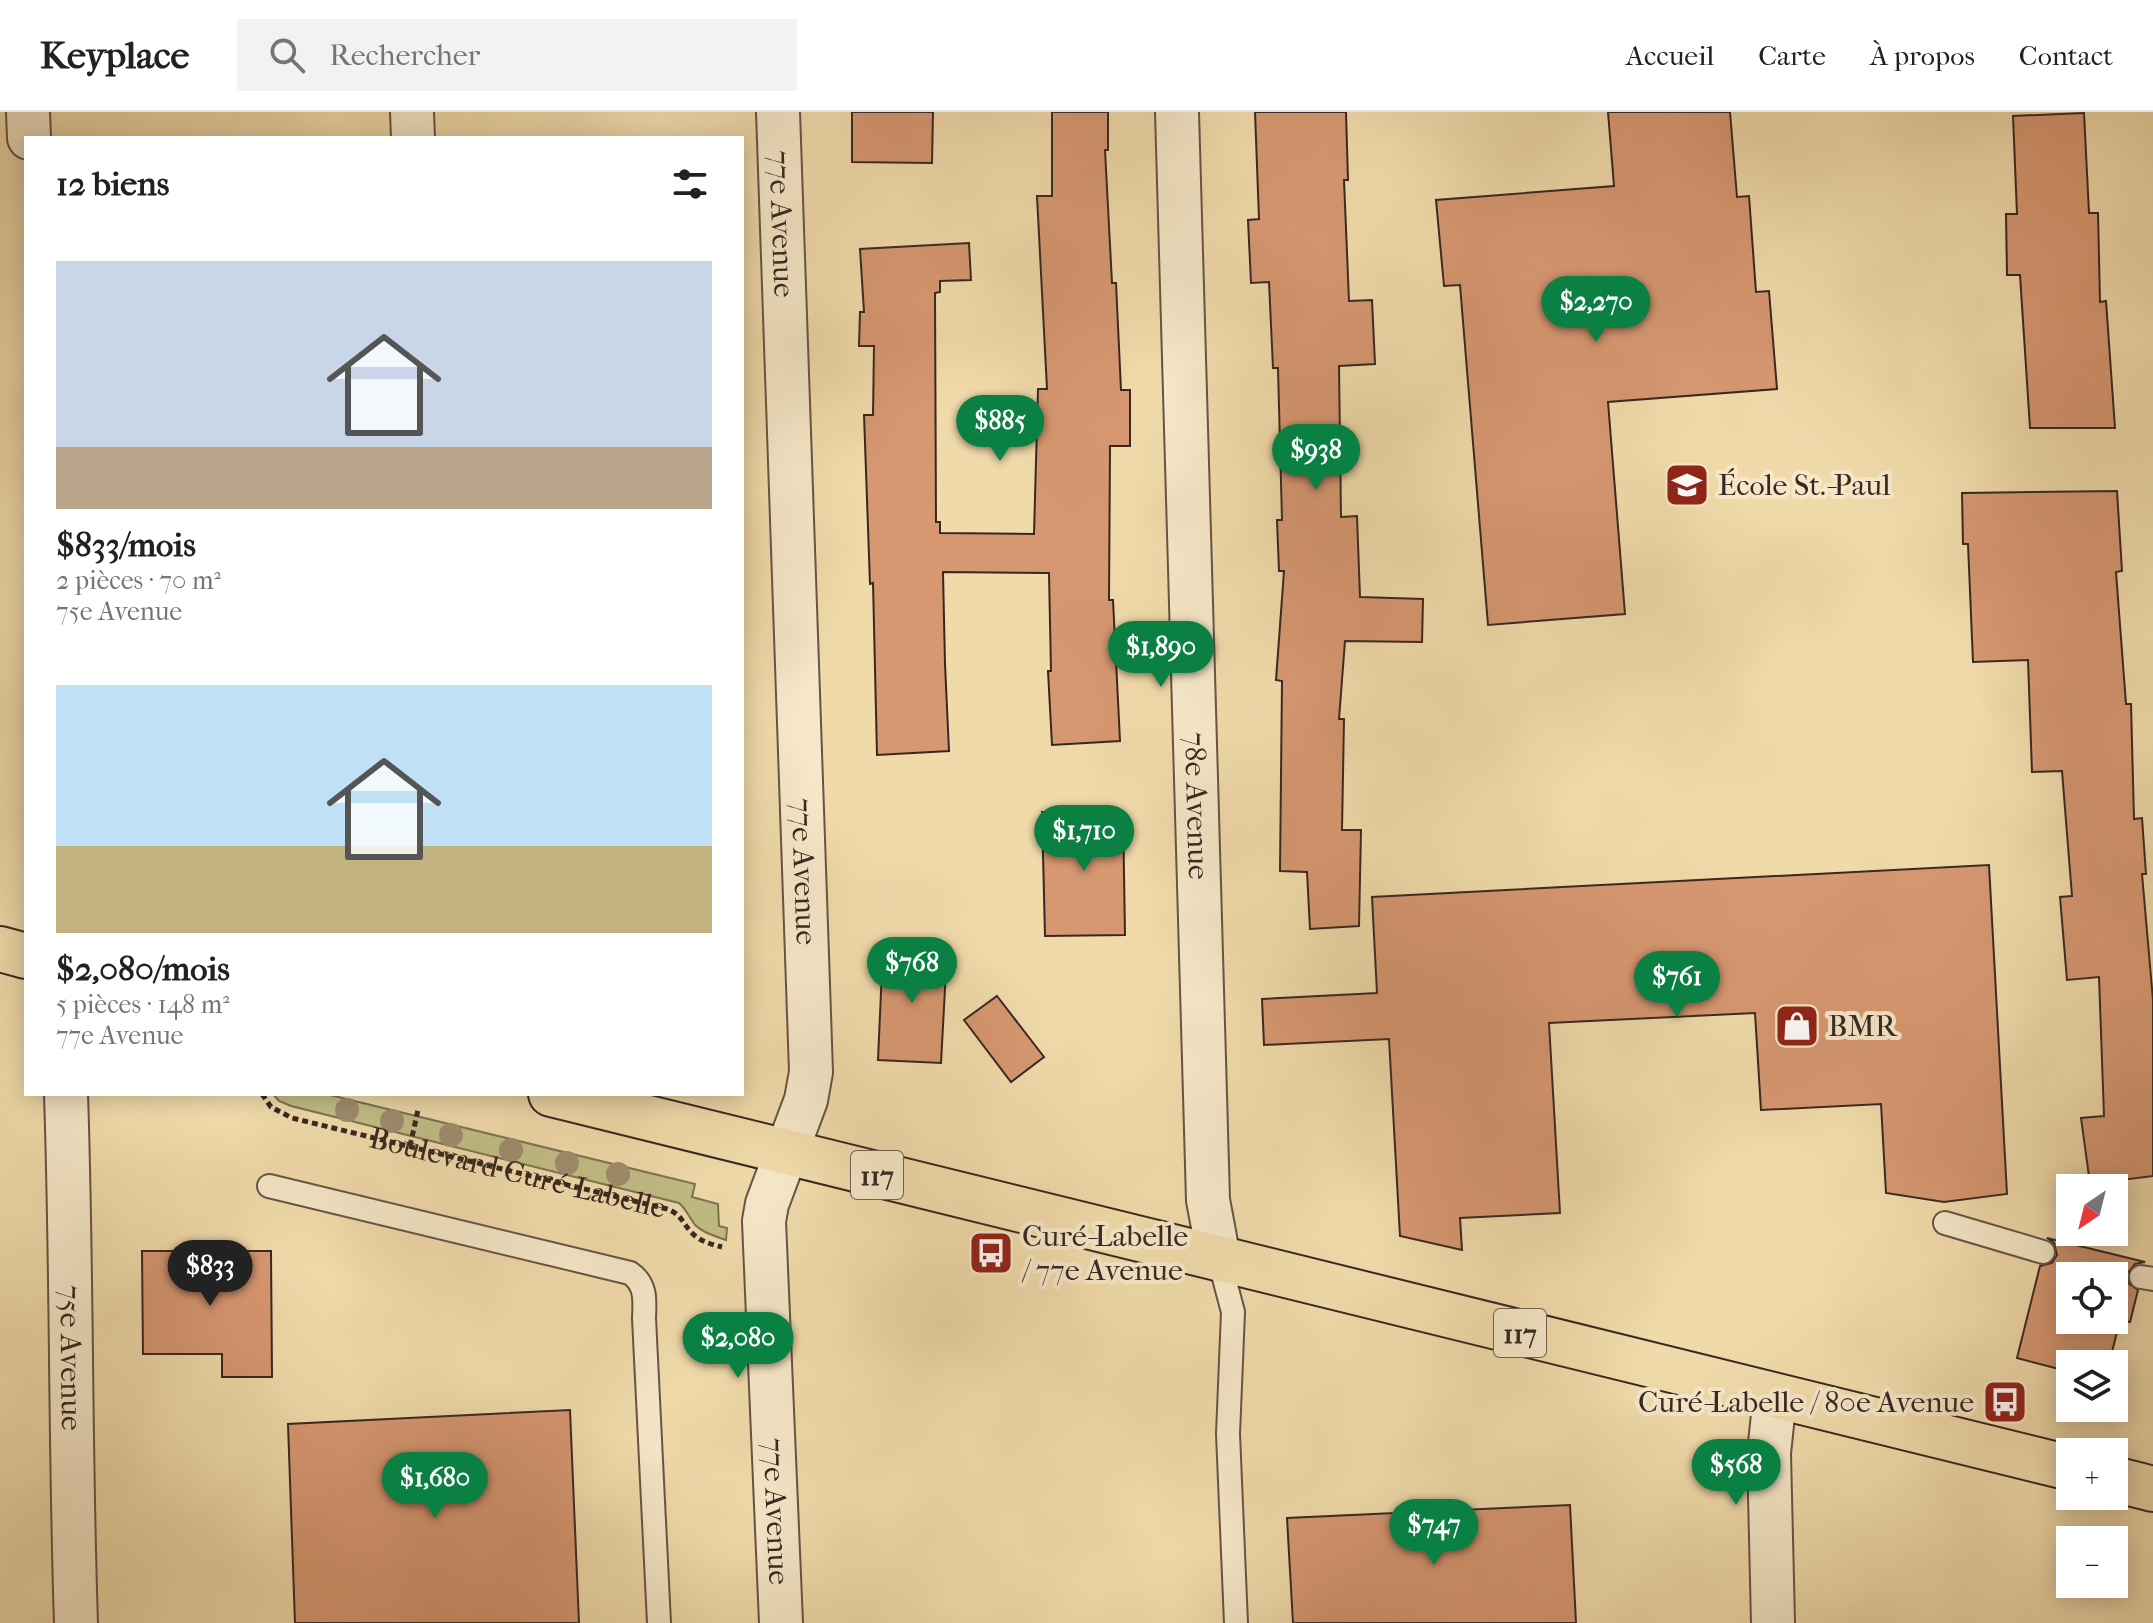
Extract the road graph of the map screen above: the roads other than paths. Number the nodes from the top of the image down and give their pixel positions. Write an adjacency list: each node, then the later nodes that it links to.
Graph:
1 (28, 112): 5 (street)
2 (412, 112): 6 (street)
3 (778, 112): 11 (street, 77e Avenue)
4 (1177, 112): 15 (street, 78e Avenue)
5 (29, 136)
6 (413, 136)
7 (0, 949): 8 (main road)
8 (24, 955)
9 (66, 1096): 20 (street, 75e Avenue)
10 (559, 1096): 11 (main road, 117)
11 (786, 1152): 15 (main road, 117); 22 (street, 77e Avenue)
12 (269, 1186): 21 (lane)
13 (1945, 1223): 14 (lane)
14 (2043, 1252)
15 (1219, 1259): 16 (main road, 117); 23 (lane)
16 (1775, 1396): 17 (main road, 117); 24 (street)
17 (2056, 1465)
18 (2128, 1483): 19 (main road)
19 (2153, 1489)
20 (76, 1623)
21 (659, 1623)
22 (781, 1623)
23 (1236, 1623)
24 (1773, 1623)

